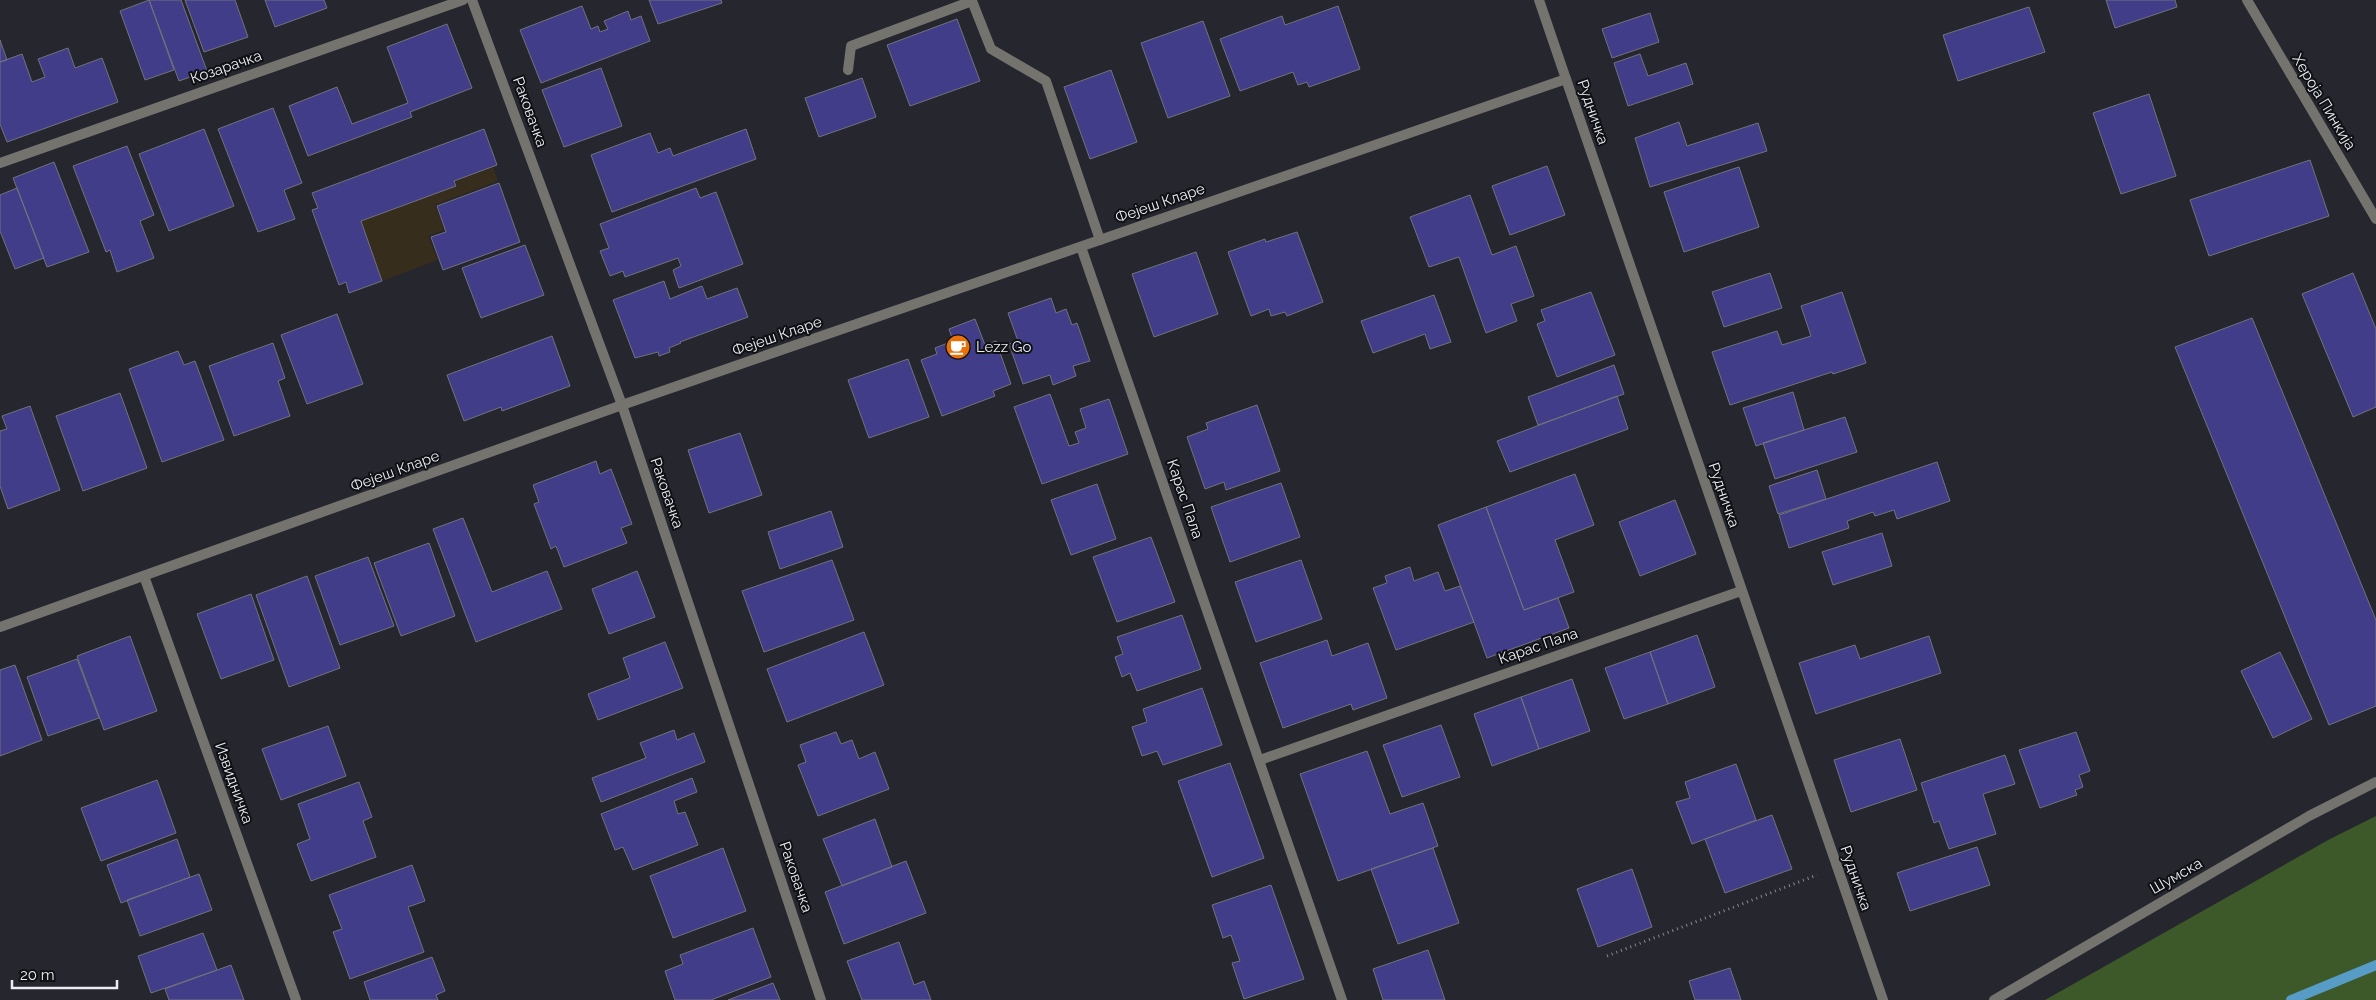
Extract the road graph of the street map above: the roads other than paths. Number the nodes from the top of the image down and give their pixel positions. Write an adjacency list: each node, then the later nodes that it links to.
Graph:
1 (463, 0): 7 (street, Козарачка)
2 (472, 0): 11 (street, Раковачка)
3 (1539, 0): 6 (street, Рудничка)
4 (2247, 0): 8 (street, Хероја Пинкија)
5 (848, 70): 9 (street)
6 (1566, 79): 9 (street, Фејеш Кларе); 13 (street, Рудничка)
7 (0, 163)
8 (2376, 219)
9 (1100, 240): 10 (street, Фејеш Кларе)
10 (1081, 247): 11 (street, Фејеш Кларе); 15 (street, Карас Пала)
11 (622, 405): 12 (street, Фејеш Кларе); 18 (street, Раковачка)
12 (144, 576): 14 (street, Фејеш Кларе); 17 (street, Извидничка)
13 (1741, 591): 15 (street, Карас Пала); 20 (street, Рудничка)
14 (0, 626)
15 (1260, 760): 19 (street, Карас Пала)
16 (2376, 782): 21 (street, Шумска)
17 (296, 1000)
18 (821, 1000)
19 (1342, 1000)
20 (1883, 1000)
21 (1994, 1000)

